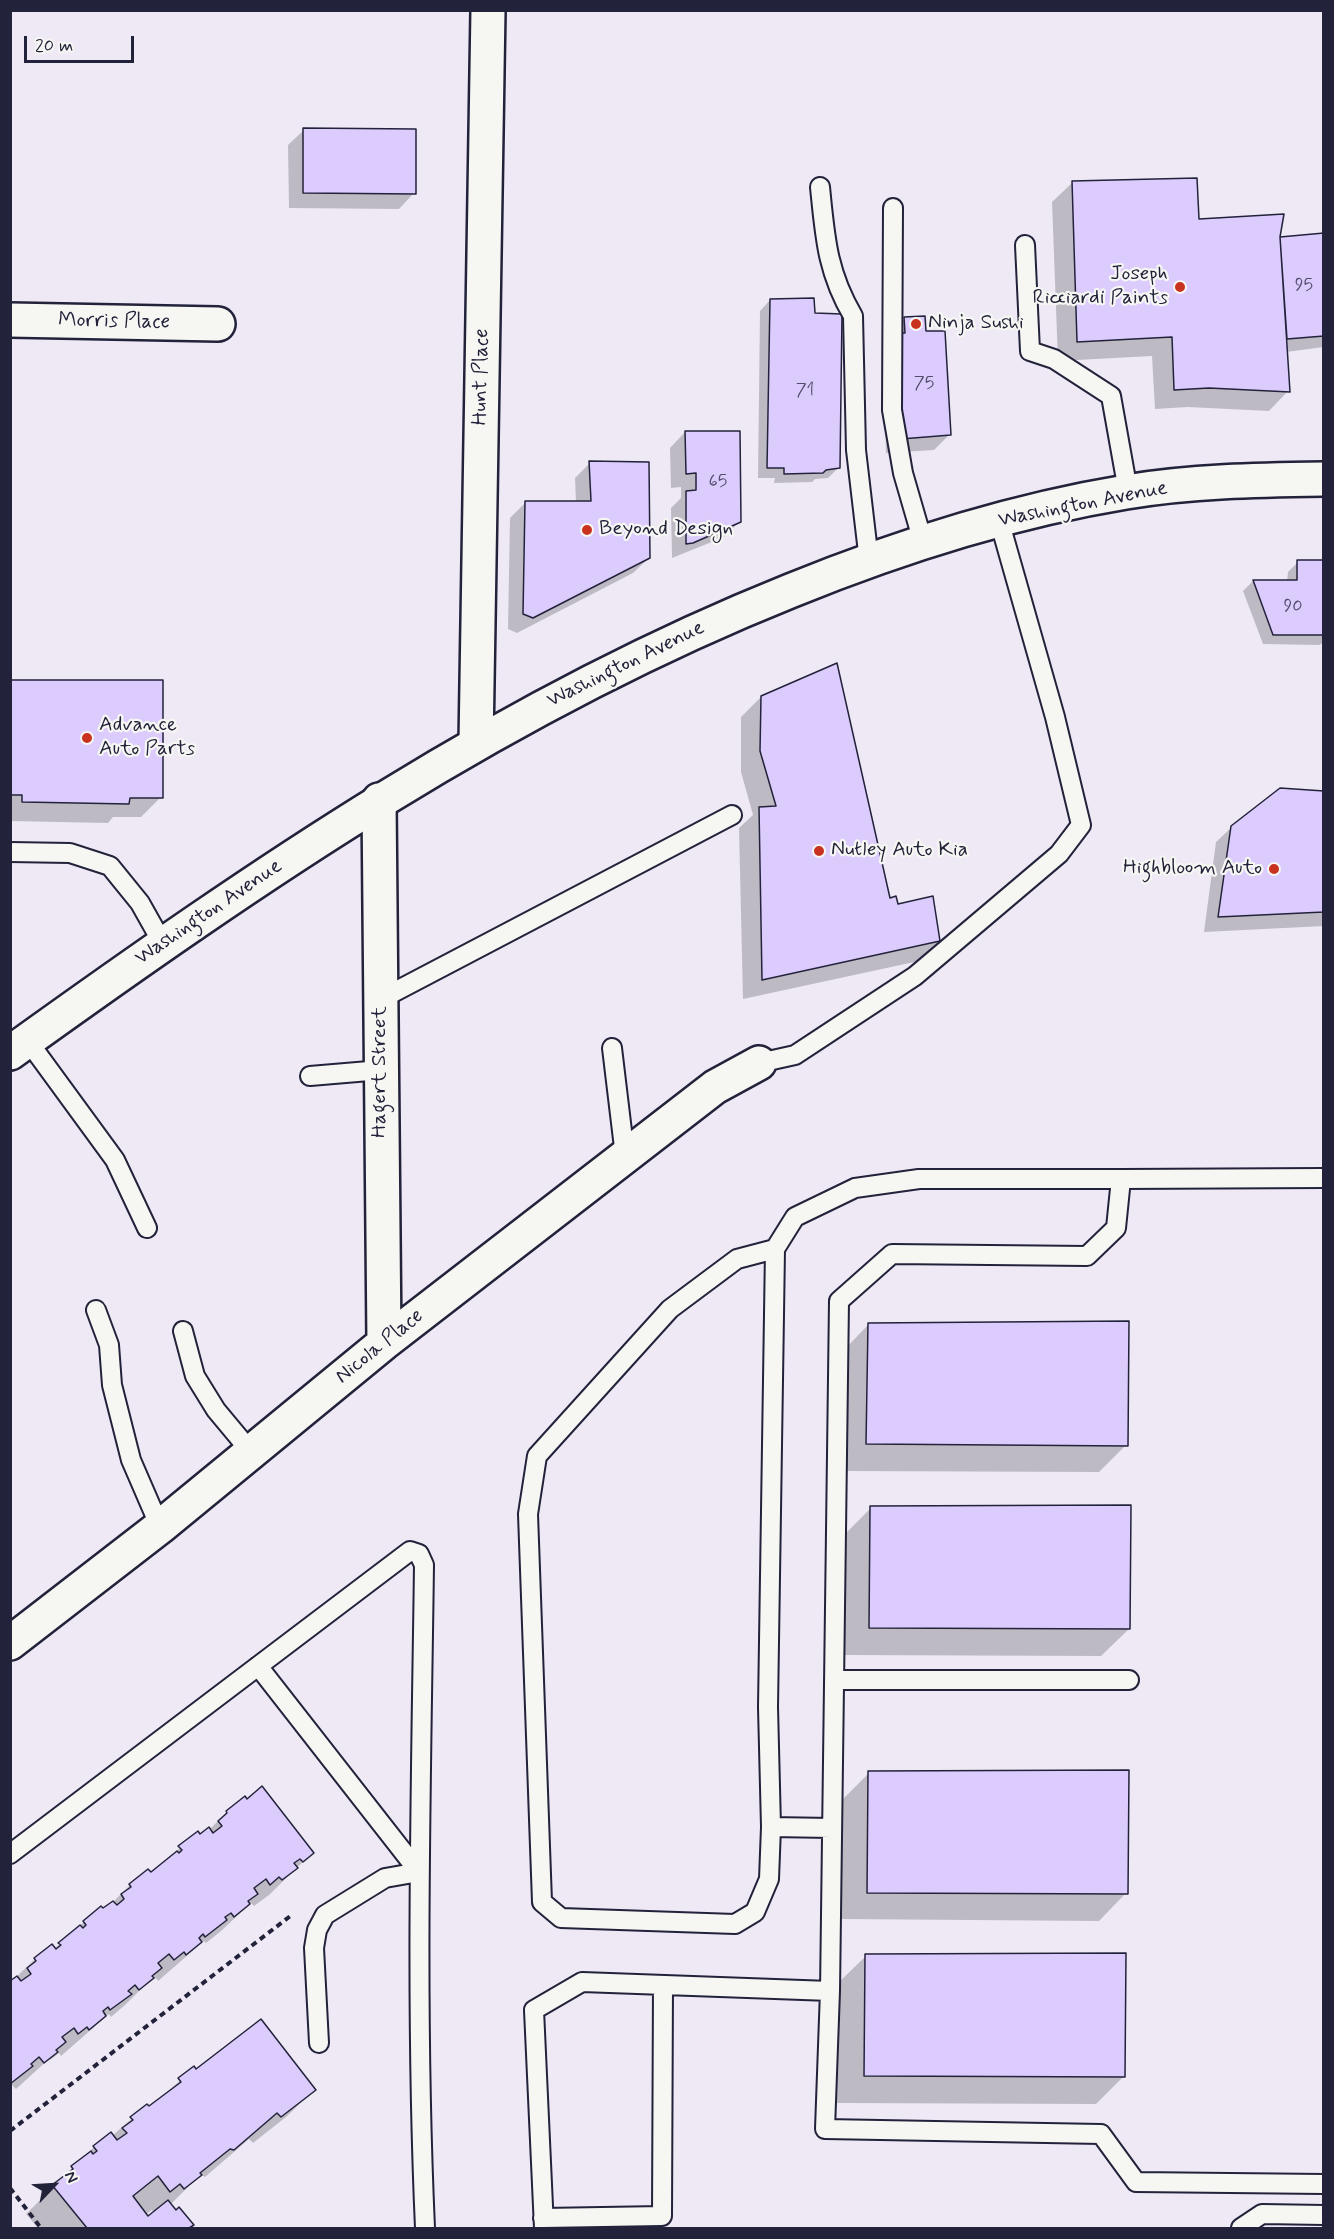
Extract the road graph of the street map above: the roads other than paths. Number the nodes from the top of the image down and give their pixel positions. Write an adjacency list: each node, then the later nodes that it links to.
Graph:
1 (488, 10): 12 (street, Hunt Place)
2 (820, 187): 11 (lane)
3 (892, 208): 10 (lane)
4 (1025, 245): 8 (lane)
5 (10, 320): 6 (street, Morris Place)
6 (218, 324)
7 (1323, 479): 8 (street, Washington Avenue)
8 (1128, 491): 9 (street, Washington Avenue)
9 (999, 520): 10 (street, Washington Avenue); 20 (lane)
10 (922, 542): 11 (street, Washington Avenue)
11 (869, 561): 12 (street, Washington Avenue)
12 (476, 743): 13 (street, Washington Avenue)
13 (379, 800): 16 (street, Washington Avenue); 17 (street, Hagert Street)
14 (732, 815): 17 (lane)
15 (10, 852): 16 (lane)
16 (163, 944): 18 (street, Washington Avenue)
17 (381, 999): 21 (street, Hagert Street)
18 (19, 1047): 26 (lane)
19 (612, 1048): 23 (lane)
20 (759, 1063): 23 (street, Nicola Place)
21 (381, 1070): 22 (lane); 30 (street, Hagert Street)
22 (310, 1076)
23 (625, 1156): 30 (street, Nicola Place)
24 (1121, 1179): 25 (lane); 27 (lane); 35 (lane)
25 (1323, 1179)
26 (147, 1228)
27 (775, 1249): 37 (lane); 37 (lane)
28 (96, 1310): 32 (lane)
29 (183, 1330): 31 (lane)
30 (384, 1343): 31 (street, Nicola Place)
31 (251, 1452): 32 (street, Nicola Place)
32 (160, 1527): 33 (street, Nicola Place)
33 (10, 1643)
34 (258, 1666): 39 (lane); 40 (lane); 40 (lane)
35 (834, 1680): 36 (lane); 38 (lane)
36 (1129, 1680)
37 (771, 1827): 38 (lane)
38 (832, 1828): 42 (lane)
39 (10, 1854)
40 (419, 1872): 43 (lane); 47 (lane)
41 (663, 1985): 42 (lane); 46 (lane); 46 (lane)
42 (830, 1991): 44 (lane)
43 (319, 2043)
44 (1323, 2184)
45 (1323, 2215): 48 (lane)
46 (543, 2223)
47 (425, 2229)
48 (1242, 2229)

